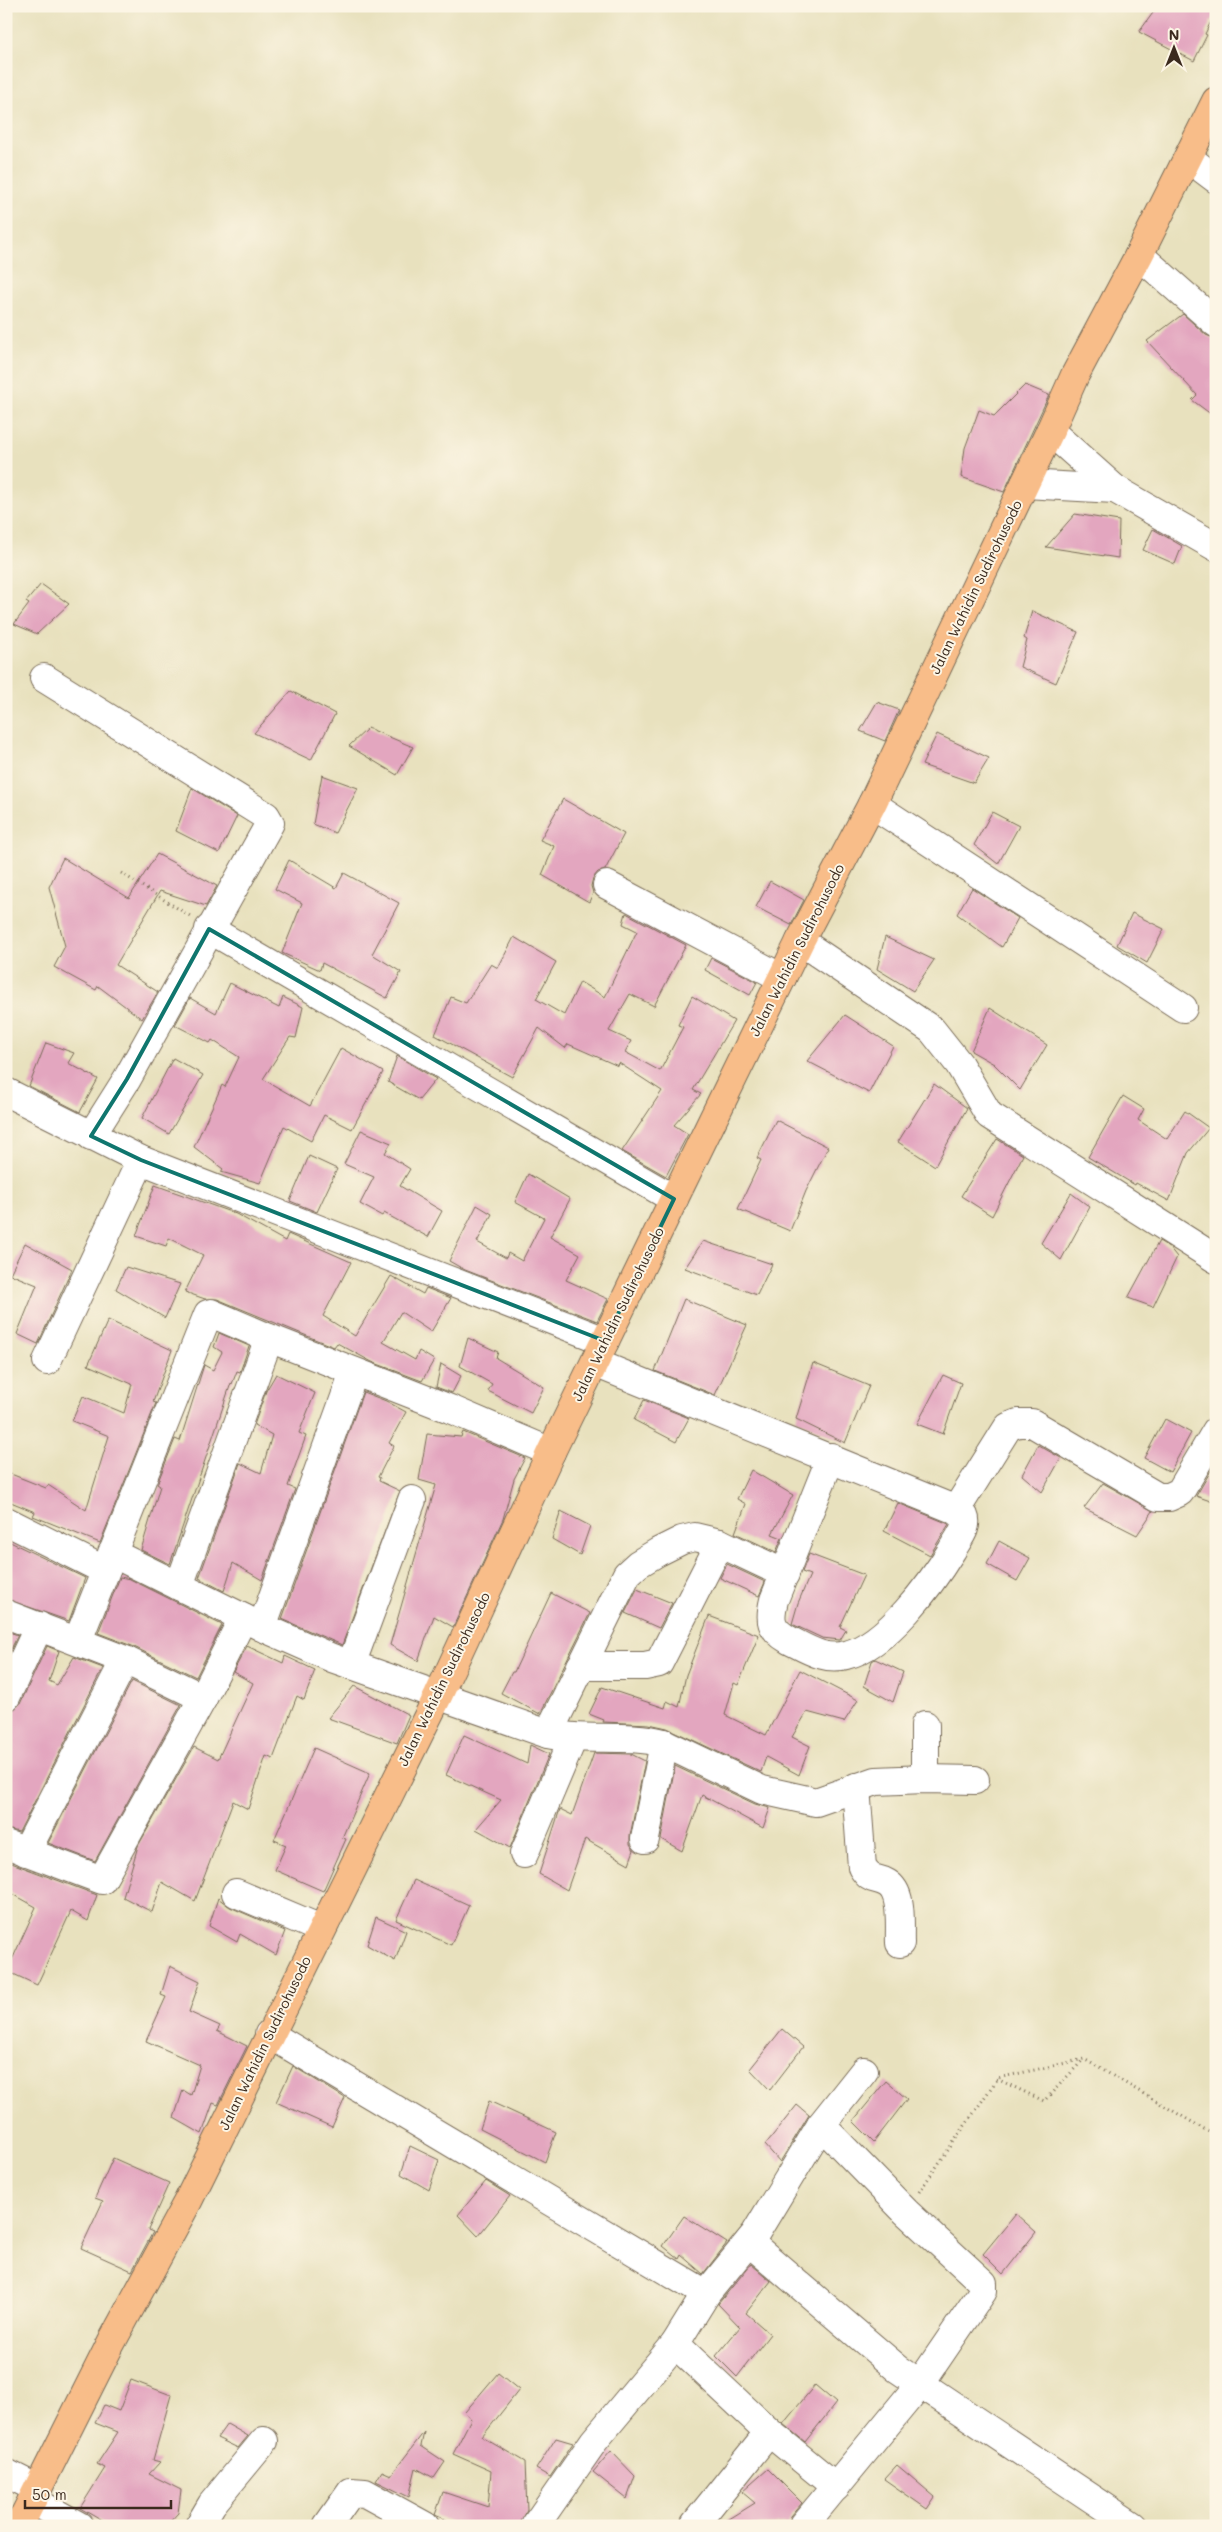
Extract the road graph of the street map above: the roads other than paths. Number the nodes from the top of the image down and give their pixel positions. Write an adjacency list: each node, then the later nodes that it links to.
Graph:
1 (1216, 101): 2 (highway, Jalan Wahidin Sudirohusodo)
2 (1188, 158): 3 (street); 4 (highway, Jalan Wahidin Sudirohusodo)
3 (1216, 179)
4 (1140, 255): 5 (street); 6 (highway, Jalan Wahidin Sudirohusodo)
5 (1216, 323)
6 (1050, 431): 7 (highway, Jalan Wahidin Sudirohusodo); 8 (street)
7 (1025, 484): 8 (street); 11 (highway, Jalan Wahidin Sudirohusodo)
8 (1115, 489): 9 (street)
9 (1216, 547)
10 (44, 678): 13 (street)
11 (872, 804): 14 (highway, Jalan Wahidin Sudirohusodo); 16 (street)
12 (607, 885): 15 (street)
13 (209, 929): 18 (street); 20 (street)
14 (800, 941): 15 (highway, Jalan Wahidin Sudirohusodo); 21 (street)
15 (782, 978): 20 (highway, Jalan Wahidin Sudirohusodo)
16 (1183, 1008)
17 (6, 1092): 18 (street)
18 (91, 1136): 19 (street)
19 (141, 1160): 23 (street); 24 (street)
20 (674, 1199): 23 (highway, Jalan Wahidin Sudirohusodo)
21 (1216, 1259)
22 (269, 1338): 25 (street); 33 (street); 35 (street)
23 (600, 1352): 27 (highway, Jalan Wahidin Sudirohusodo); 28 (street)
24 (47, 1361)
25 (354, 1372): 27 (street); 37 (street)
26 (1216, 1431): 30 (street)
27 (551, 1452): 43 (highway, Jalan Wahidin Sudirohusodo)
28 (831, 1458): 30 (street); 34 (street)
29 (412, 1500): 41 (street)
30 (956, 1510): 34 (street)
31 (6, 1521): 33 (street)
32 (720, 1543): 34 (street); 42 (street); 42 (street)
33 (108, 1562): 35 (street); 39 (street)
34 (785, 1574)
35 (179, 1586): 37 (street)
36 (6, 1614): 38 (street)
37 (252, 1623): 41 (street); 45 (street)
38 (39, 1626): 39 (street); 44 (street)
39 (78, 1640): 40 (street)
40 (125, 1660): 45 (street); 53 (street)
41 (351, 1665): 43 (street)
42 (581, 1666): 47 (street)
43 (438, 1696): 47 (street); 56 (highway, Jalan Wahidin Sudirohusodo)
44 (6, 1697)
45 (202, 1698): 53 (street)
46 (925, 1725): 49 (street)
47 (560, 1736): 48 (street); 54 (street)
48 (664, 1743): 51 (street); 52 (street)
49 (925, 1778): 50 (street); 51 (street)
50 (975, 1780)
51 (856, 1787): 57 (street)
52 (646, 1839)
53 (16, 1848)
54 (524, 1854)
55 (236, 1893): 56 (street)
56 (321, 1929): 58 (highway, Jalan Wahidin Sudirohusodo)
57 (900, 1943)
58 (269, 2034): 62 (street); 69 (highway, Jalan Wahidin Sudirohusodo)
59 (864, 2071): 60 (street)
60 (821, 2125): 61 (street); 64 (street)
61 (749, 2242): 62 (street); 64 (street)
62 (706, 2294): 63 (street)
63 (675, 2344): 65 (street); 76 (street)
64 (920, 2385): 68 (street); 78 (street)
65 (769, 2432): 68 (street); 70 (street)
66 (264, 2441): 73 (street)
67 (6, 2474): 69 (street)
68 (836, 2487): 77 (street)
69 (35, 2495): 71 (highway, Jalan Wahidin Sudirohusodo); 72 (street)
70 (695, 2524)
71 (19, 2526)
72 (79, 2526)
73 (199, 2526)
74 (327, 2526): 75 (street)
75 (425, 2526)
76 (535, 2526)
77 (803, 2526)
78 (1132, 2526)

